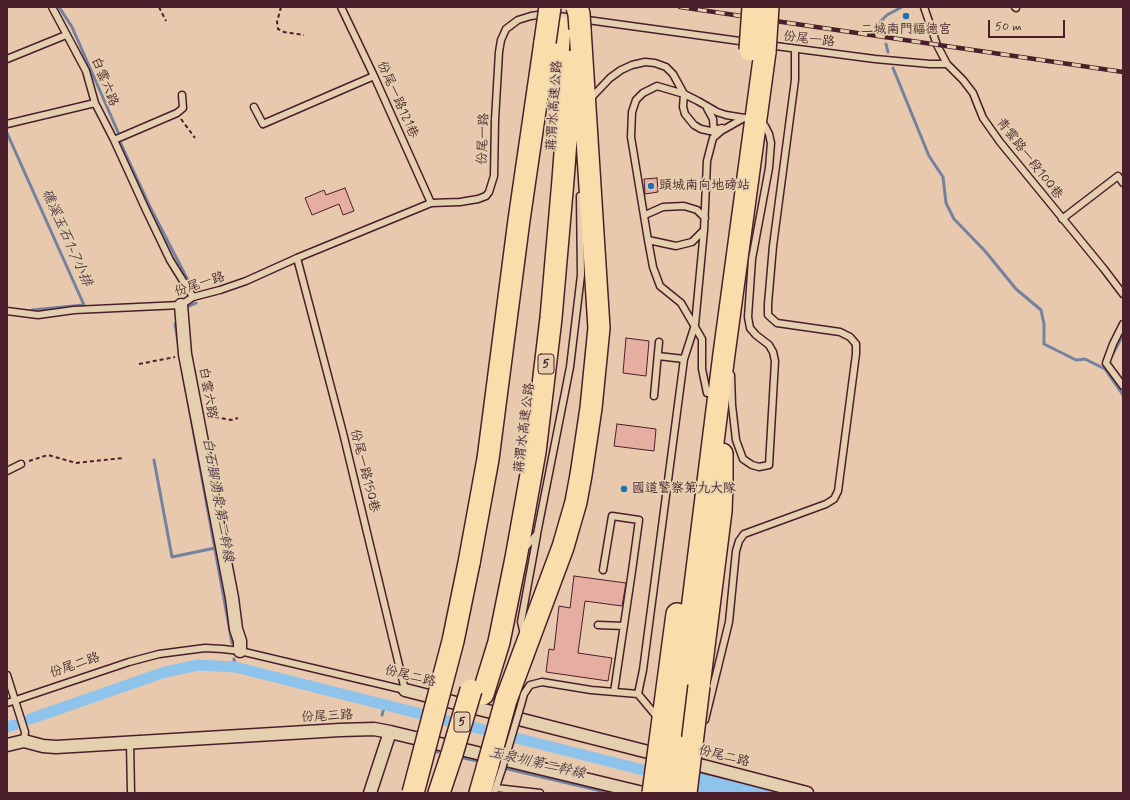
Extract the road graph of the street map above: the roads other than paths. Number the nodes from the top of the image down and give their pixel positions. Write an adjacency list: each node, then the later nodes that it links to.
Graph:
1 (52, 7): 9 (lane, 白雲六路)
2 (342, 7): 14 (lane, 份尾一路121巷)
3 (550, 7): 80 (highway, bridge)
4 (576, 7): 8 (highway, 蔣渭水高速公路 / 5)
5 (752, 7): 11 (highway, bridge)
6 (768, 7): 11 (highway, bridge)
7 (924, 7): 13 (lane, 青雲路一段100巷)
8 (569, 23): 18 (highway); 55 (highway, 蔣渭水高速公路 / 5); 63 (highway, 蔣渭水高速公路 / 5)
9 (66, 34): 12 (lane); 17 (lane, 白雲六路)
10 (795, 49): 13 (lane, 份尾一路); 30 (lane, 份尾一路); 69 (lane)
11 (758, 52): 21 (highway)
12 (7, 59)
13 (947, 64): 33 (lane, 青雲路一段100巷)
14 (374, 76): 20 (lane); 30 (lane, 份尾一路121巷)
15 (684, 94): 18 (lane); 19 (lane); 24 (lane); 31 (lane)
16 (182, 95): 26 (lane)
17 (95, 103): 22 (lane); 26 (lane, 白雲六路)
18 (585, 105): 23 (highway)
19 (706, 105): 21 (lane); 24 (lane)
20 (254, 107)
21 (743, 121): 24 (lane); 25 (lane); 35 (highway); 48 (lane); 50 (highway)
22 (7, 124)
23 (587, 129): 27 (lane); 59 (highway)
24 (714, 130): 25 (lane)
25 (713, 138): 32 (lane)
26 (114, 140): 39 (lane, 白雲六路)
27 (580, 151)
28 (1123, 183): 33 (lane)
29 (580, 188): 54 (lane)
30 (431, 203): 37 (lane, 份尾一路)
31 (645, 215): 32 (lane); 36 (lane)
32 (705, 218): 34 (lane)
33 (1062, 219): 38 (lane, 青雲路一段100巷)
34 (704, 230): 36 (lane); 43 (lane)
35 (739, 238): 44 (lane); 48 (highway)
36 (648, 240): 43 (lane)
37 (297, 258): 39 (lane, 份尾一路); 62 (lane, 份尾一路150巷)
38 (1123, 294)
39 (193, 296): 40 (lane, 份尾一路)
40 (181, 305): 41 (lane, 份尾一路); 60 (street, 白雲六路)
41 (7, 311)
42 (1123, 324): 49 (lane)
43 (695, 325): 47 (lane); 50 (lane)
44 (734, 332)
45 (659, 342): 46 (lane)
46 (658, 356): 47 (lane); 51 (lane)
47 (684, 360): 65 (lane)
48 (728, 363): 71 (highway); 85 (highway, bridge)
49 (1123, 386)
50 (706, 393): 71 (highway)
51 (654, 396)
52 (21, 464): 53 (lane)
53 (7, 471)
54 (537, 534): 55 (lane); 59 (lane)
55 (516, 558): 63 (highway, 蔣渭水高速公路 / 5)
56 (603, 570): 58 (lane)
57 (598, 625): 58 (lane)
58 (624, 626): 64 (lane)
59 (526, 646): 67 (highway)
60 (240, 651): 62 (lane, 份尾二路); 66 (lane, 份尾二路)
61 (7, 675): 66 (lane)
62 (405, 690): 86 (street, 份尾二路)
63 (477, 692): 75 (highway, 蔣渭水高速公路 / 5)
64 (614, 692): 65 (lane); 67 (lane)
65 (638, 694): 71 (lane)
66 (14, 701): 68 (lane, 份尾二路); 72 (lane)
67 (514, 702): 76 (highway, bridge)
68 (7, 703)
69 (704, 726)
70 (390, 732): 73 (street, 份尾三路); 77 (street, 份尾三路); 79 (street)
71 (666, 736): 77 (highway, bridge); 84 (highway, bridge)
72 (24, 740): 73 (street, 份尾三路); 74 (street)
73 (130, 742): 78 (lane)
74 (7, 745)
75 (458, 756): 81 (highway, 蔣渭水高速公路 / 5); 82 (highway, 蔣渭水高速公路 / 5)
76 (490, 791): 83 (lane)
77 (641, 792)
78 (130, 793)
79 (370, 793)
80 (413, 793)
81 (439, 793)
82 (454, 793)
83 (540, 793)
84 (669, 793)
85 (686, 793)
86 (807, 793)

